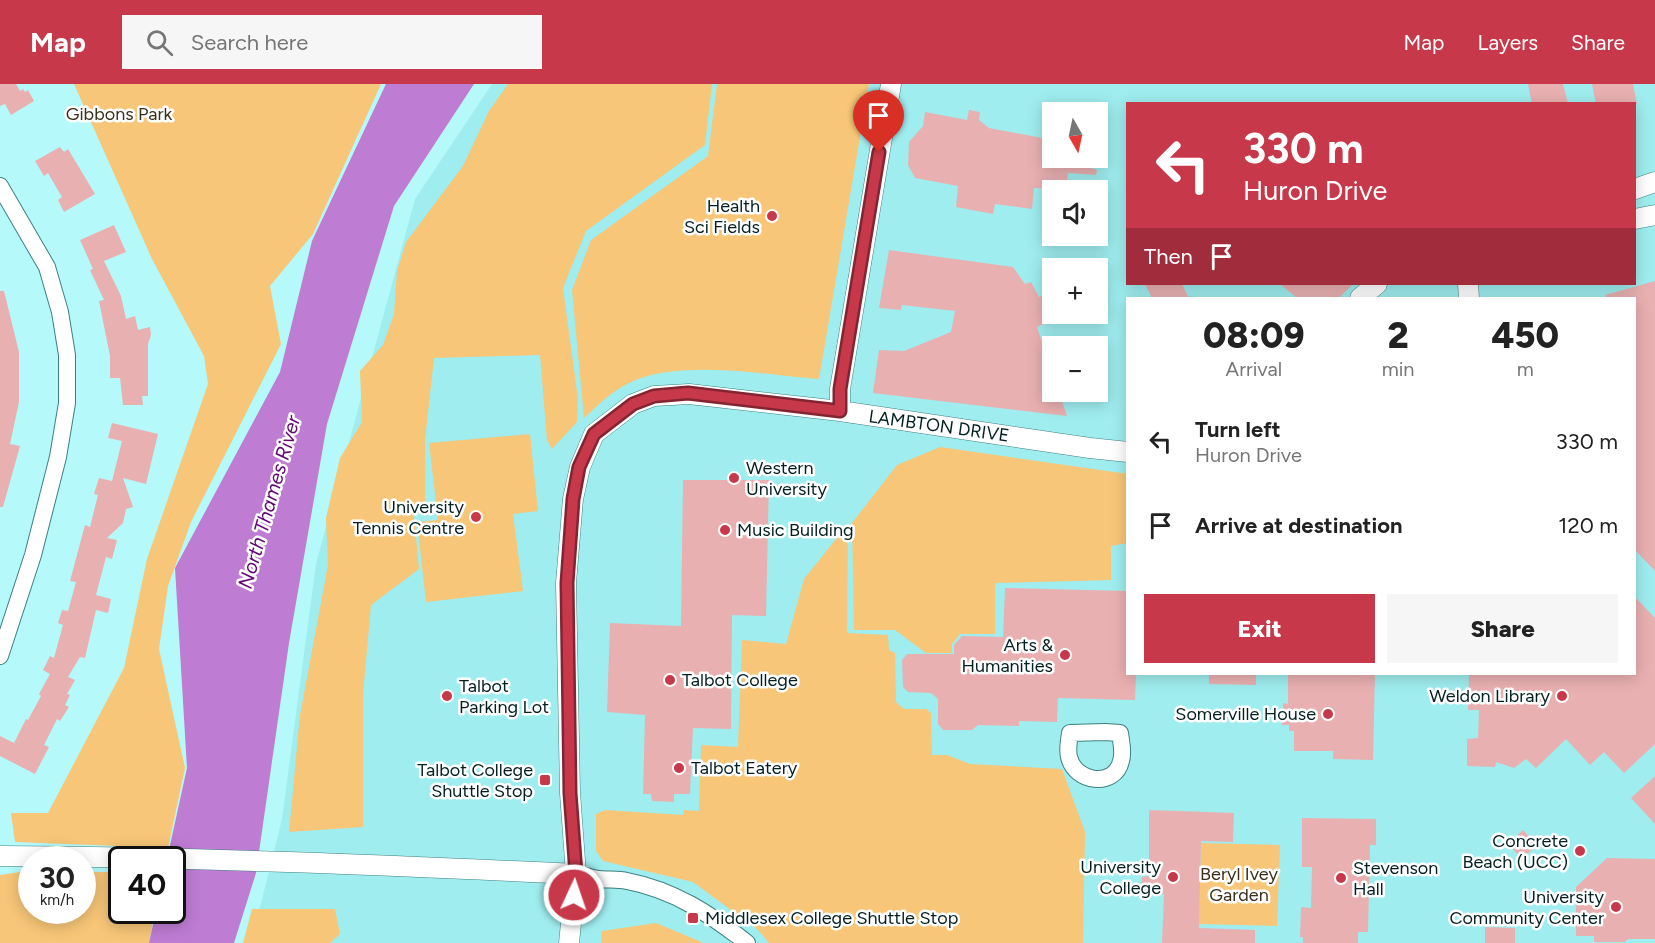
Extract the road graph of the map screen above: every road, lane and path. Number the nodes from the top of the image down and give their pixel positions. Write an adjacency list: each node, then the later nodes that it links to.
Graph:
1 (891, 84): 9 (street)
2 (1655, 182): 4 (street)
3 (0, 186): 11 (street)
4 (1636, 189)
5 (1655, 215): 6 (street)
6 (1636, 219)
7 (1378, 285): 8 (street)
8 (1361, 297)
9 (840, 411): 10 (street, LAMBTON DRIVE); 13 (street, LAMBTON DRIVE)
10 (1126, 452)
11 (0, 656)
12 (0, 856): 13 (street)
13 (576, 874): 14 (street, LAMBTON DRIVE); 15 (street)
14 (569, 943)
15 (747, 943)

